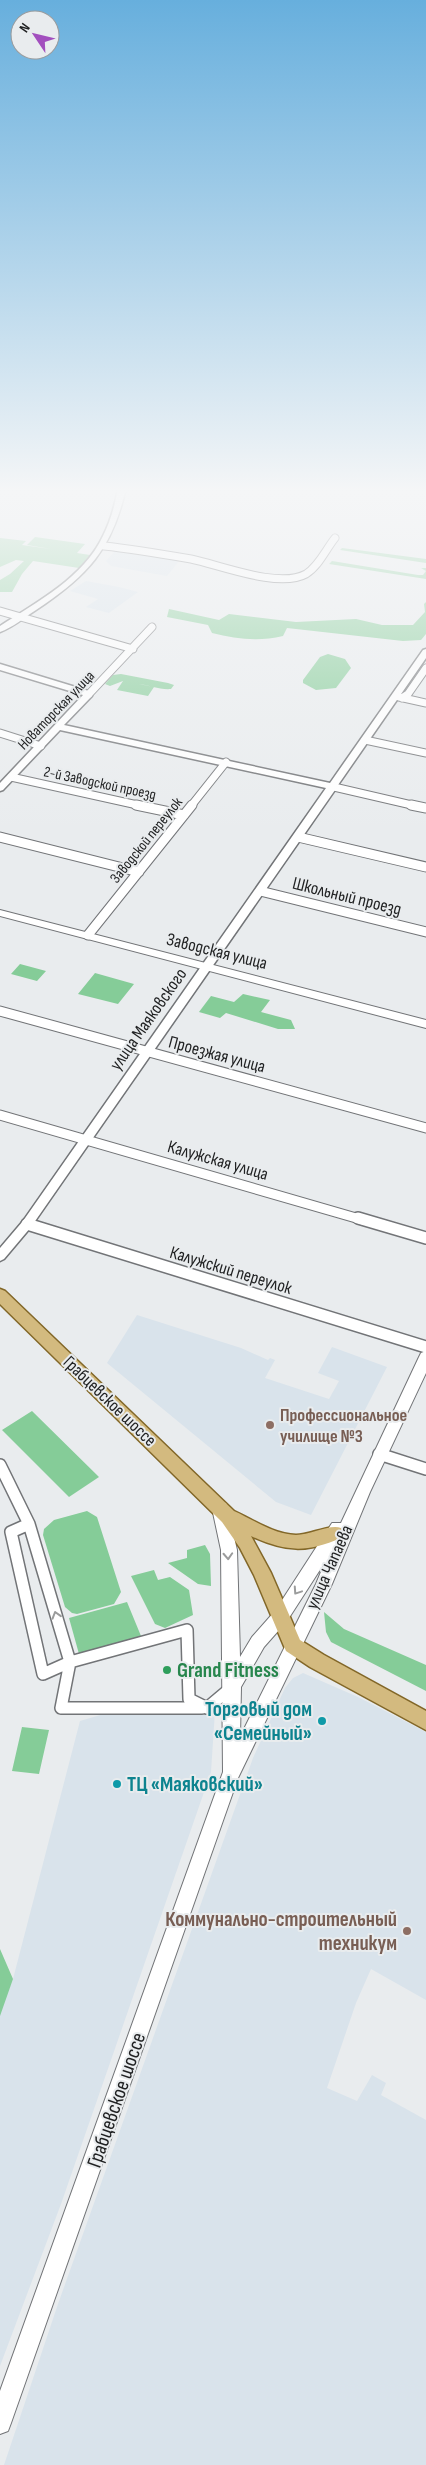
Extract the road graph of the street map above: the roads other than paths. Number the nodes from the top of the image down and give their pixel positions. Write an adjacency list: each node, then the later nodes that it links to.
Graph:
1 (41, 603): 3 (street)
2 (0, 611): 3 (street)
3 (20, 617): 5 (street); 6 (street)
4 (152, 628): 6 (street, Новаторская улица)
5 (0, 630)
6 (133, 649): 10 (street, Новаторская улица)
7 (426, 652): 11 (street, улица Маяковского)
8 (0, 666): 10 (street)
9 (426, 668): 11 (street)
10 (89, 694): 13 (street, Новаторская улица)
11 (399, 697): 12 (street); 15 (street, улица Маяковского)
12 (426, 702)
13 (60, 727): 16 (street, Новаторская улица); 18 (street)
14 (0, 733): 16 (street)
15 (364, 740): 17 (street); 20 (street, улица Маяковского)
16 (41, 746): 19 (street, Новаторская улица)
17 (426, 753)
18 (226, 762): 20 (street); 23 (street, Заводской переулок)
19 (11, 777): 21 (street, Новаторская улица); 23 (street, 2-й Заводской проезд)
20 (334, 787): 22 (street); 25 (street, улица Маяковского)
21 (0, 788)
22 (426, 808)
23 (184, 815): 27 (street, Заводской переулок)
24 (0, 837): 27 (street)
25 (298, 837): 26 (street); 28 (street, улица Маяковского)
26 (426, 867)
27 (139, 872): 31 (street, Заводской переулок)
28 (260, 891): 30 (street, Школьный проезд); 32 (street, улица Маяковского)
29 (0, 913): 31 (main road, Заводская улица)
30 (426, 932)
31 (88, 936): 32 (main road, Заводская улица)
32 (206, 967): 34 (main road, Заводская улица); 35 (street, улица Маяковского)
33 (0, 1011): 35 (street, Проезжая улица)
34 (426, 1024)
35 (147, 1051): 37 (street, Проезжая улица); 38 (street, улица Маяковского)
36 (0, 1114): 38 (street, Калужская улица)
37 (426, 1128)
38 (86, 1139): 39 (street, улица Маяковского); 40 (street, Калужская улица)
39 (27, 1224): 41 (street, улица Маяковского); 43 (street, Калужский переулок)
40 (426, 1238)
41 (0, 1256)
42 (0, 1296): 49 (main road, Грабцевское шоссе)
43 (426, 1347)
44 (426, 1357): 45 (main road, улица Чапаева)
45 (379, 1454): 47 (street); 48 (main road, улица Чапаева)
46 (0, 1464): 50 (street)
47 (426, 1469)
48 (362, 1492): 51 (main road); 53 (main road, улица Чапаева)
49 (224, 1512): 51 (main road); 52 (main road); 55 (main road, one-way to 55)
50 (29, 1524): 54 (street, one-way to 50); 54 (street)
51 (335, 1533): 52 (main road, one-way to 52)
52 (281, 1616): 53 (main road); 55 (main road)
53 (293, 1645): 57 (main road); 58 (main road, улица Чапаева)
54 (70, 1662): 56 (street); 56 (street)
55 (232, 1687): 56 (street); 58 (main road)
56 (207, 1708)
57 (426, 1721)
58 (230, 1776): 59 (main road, Грабцевское шоссе)
59 (0, 2423)

